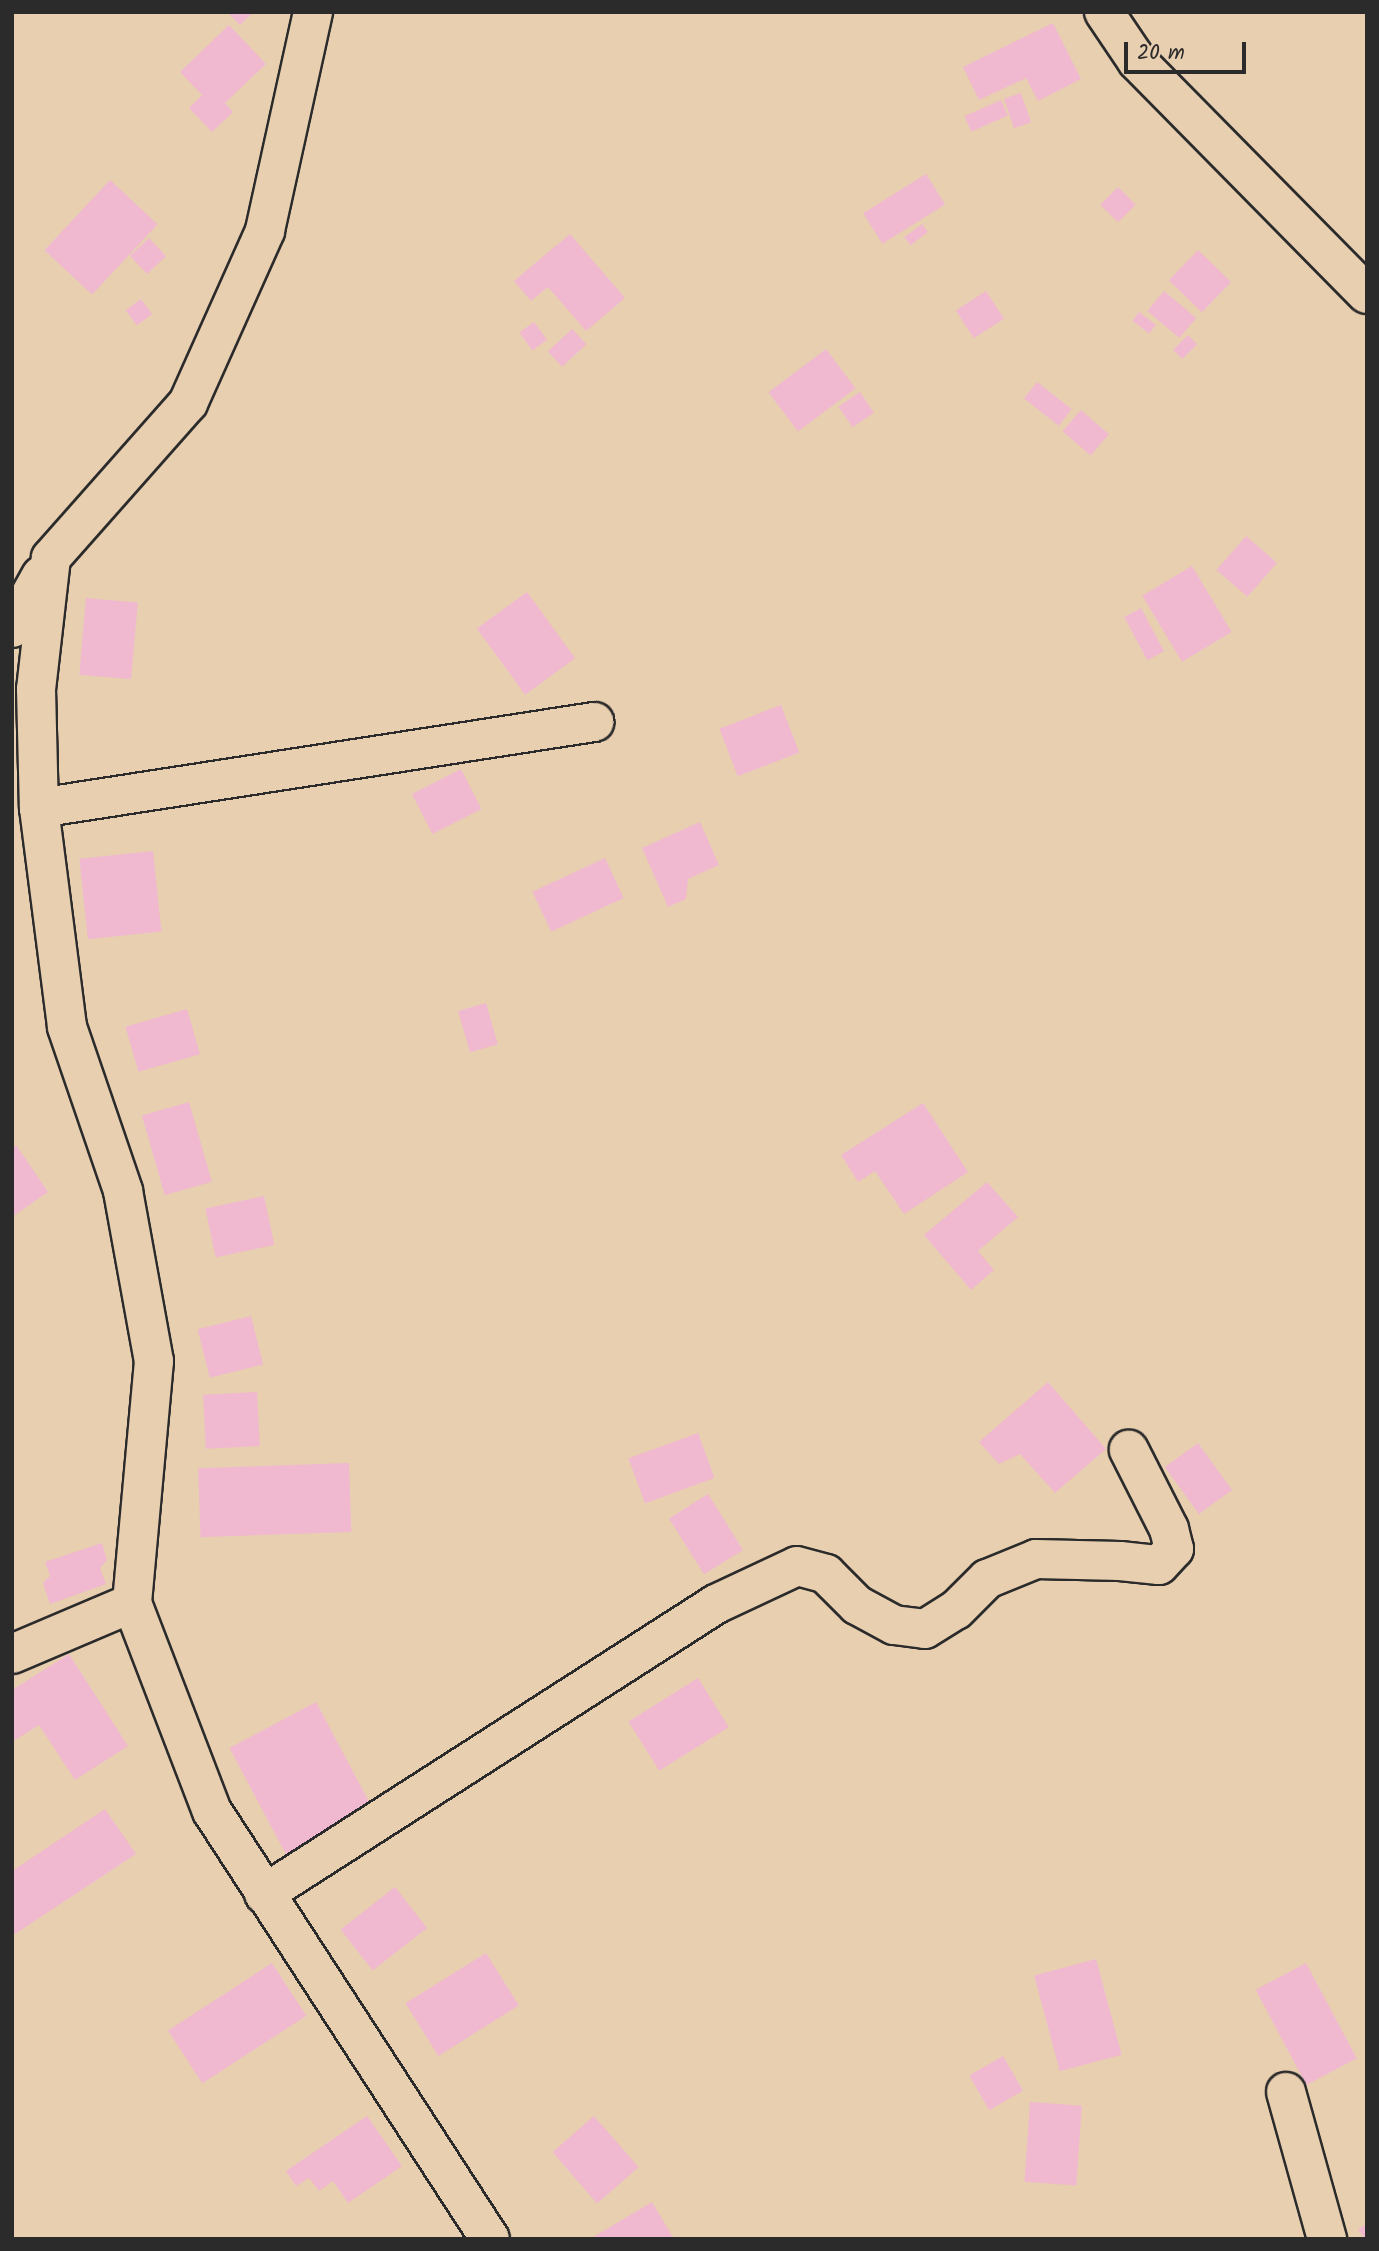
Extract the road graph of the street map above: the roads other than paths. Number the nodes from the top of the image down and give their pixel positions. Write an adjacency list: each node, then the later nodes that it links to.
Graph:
1 (313, 12): 4 (street)
2 (1104, 12): 3 (street)
3 (1367, 294)
4 (51, 558): 5 (street); 7 (street)
5 (12, 628)
6 (594, 722): 7 (street)
7 (39, 808): 9 (street)
8 (1129, 1450): 11 (street)
9 (132, 1604): 10 (street); 11 (street)
10 (12, 1654)
11 (264, 1894): 13 (street)
12 (1286, 2092): 14 (street)
13 (490, 2239)
14 (1328, 2239)

